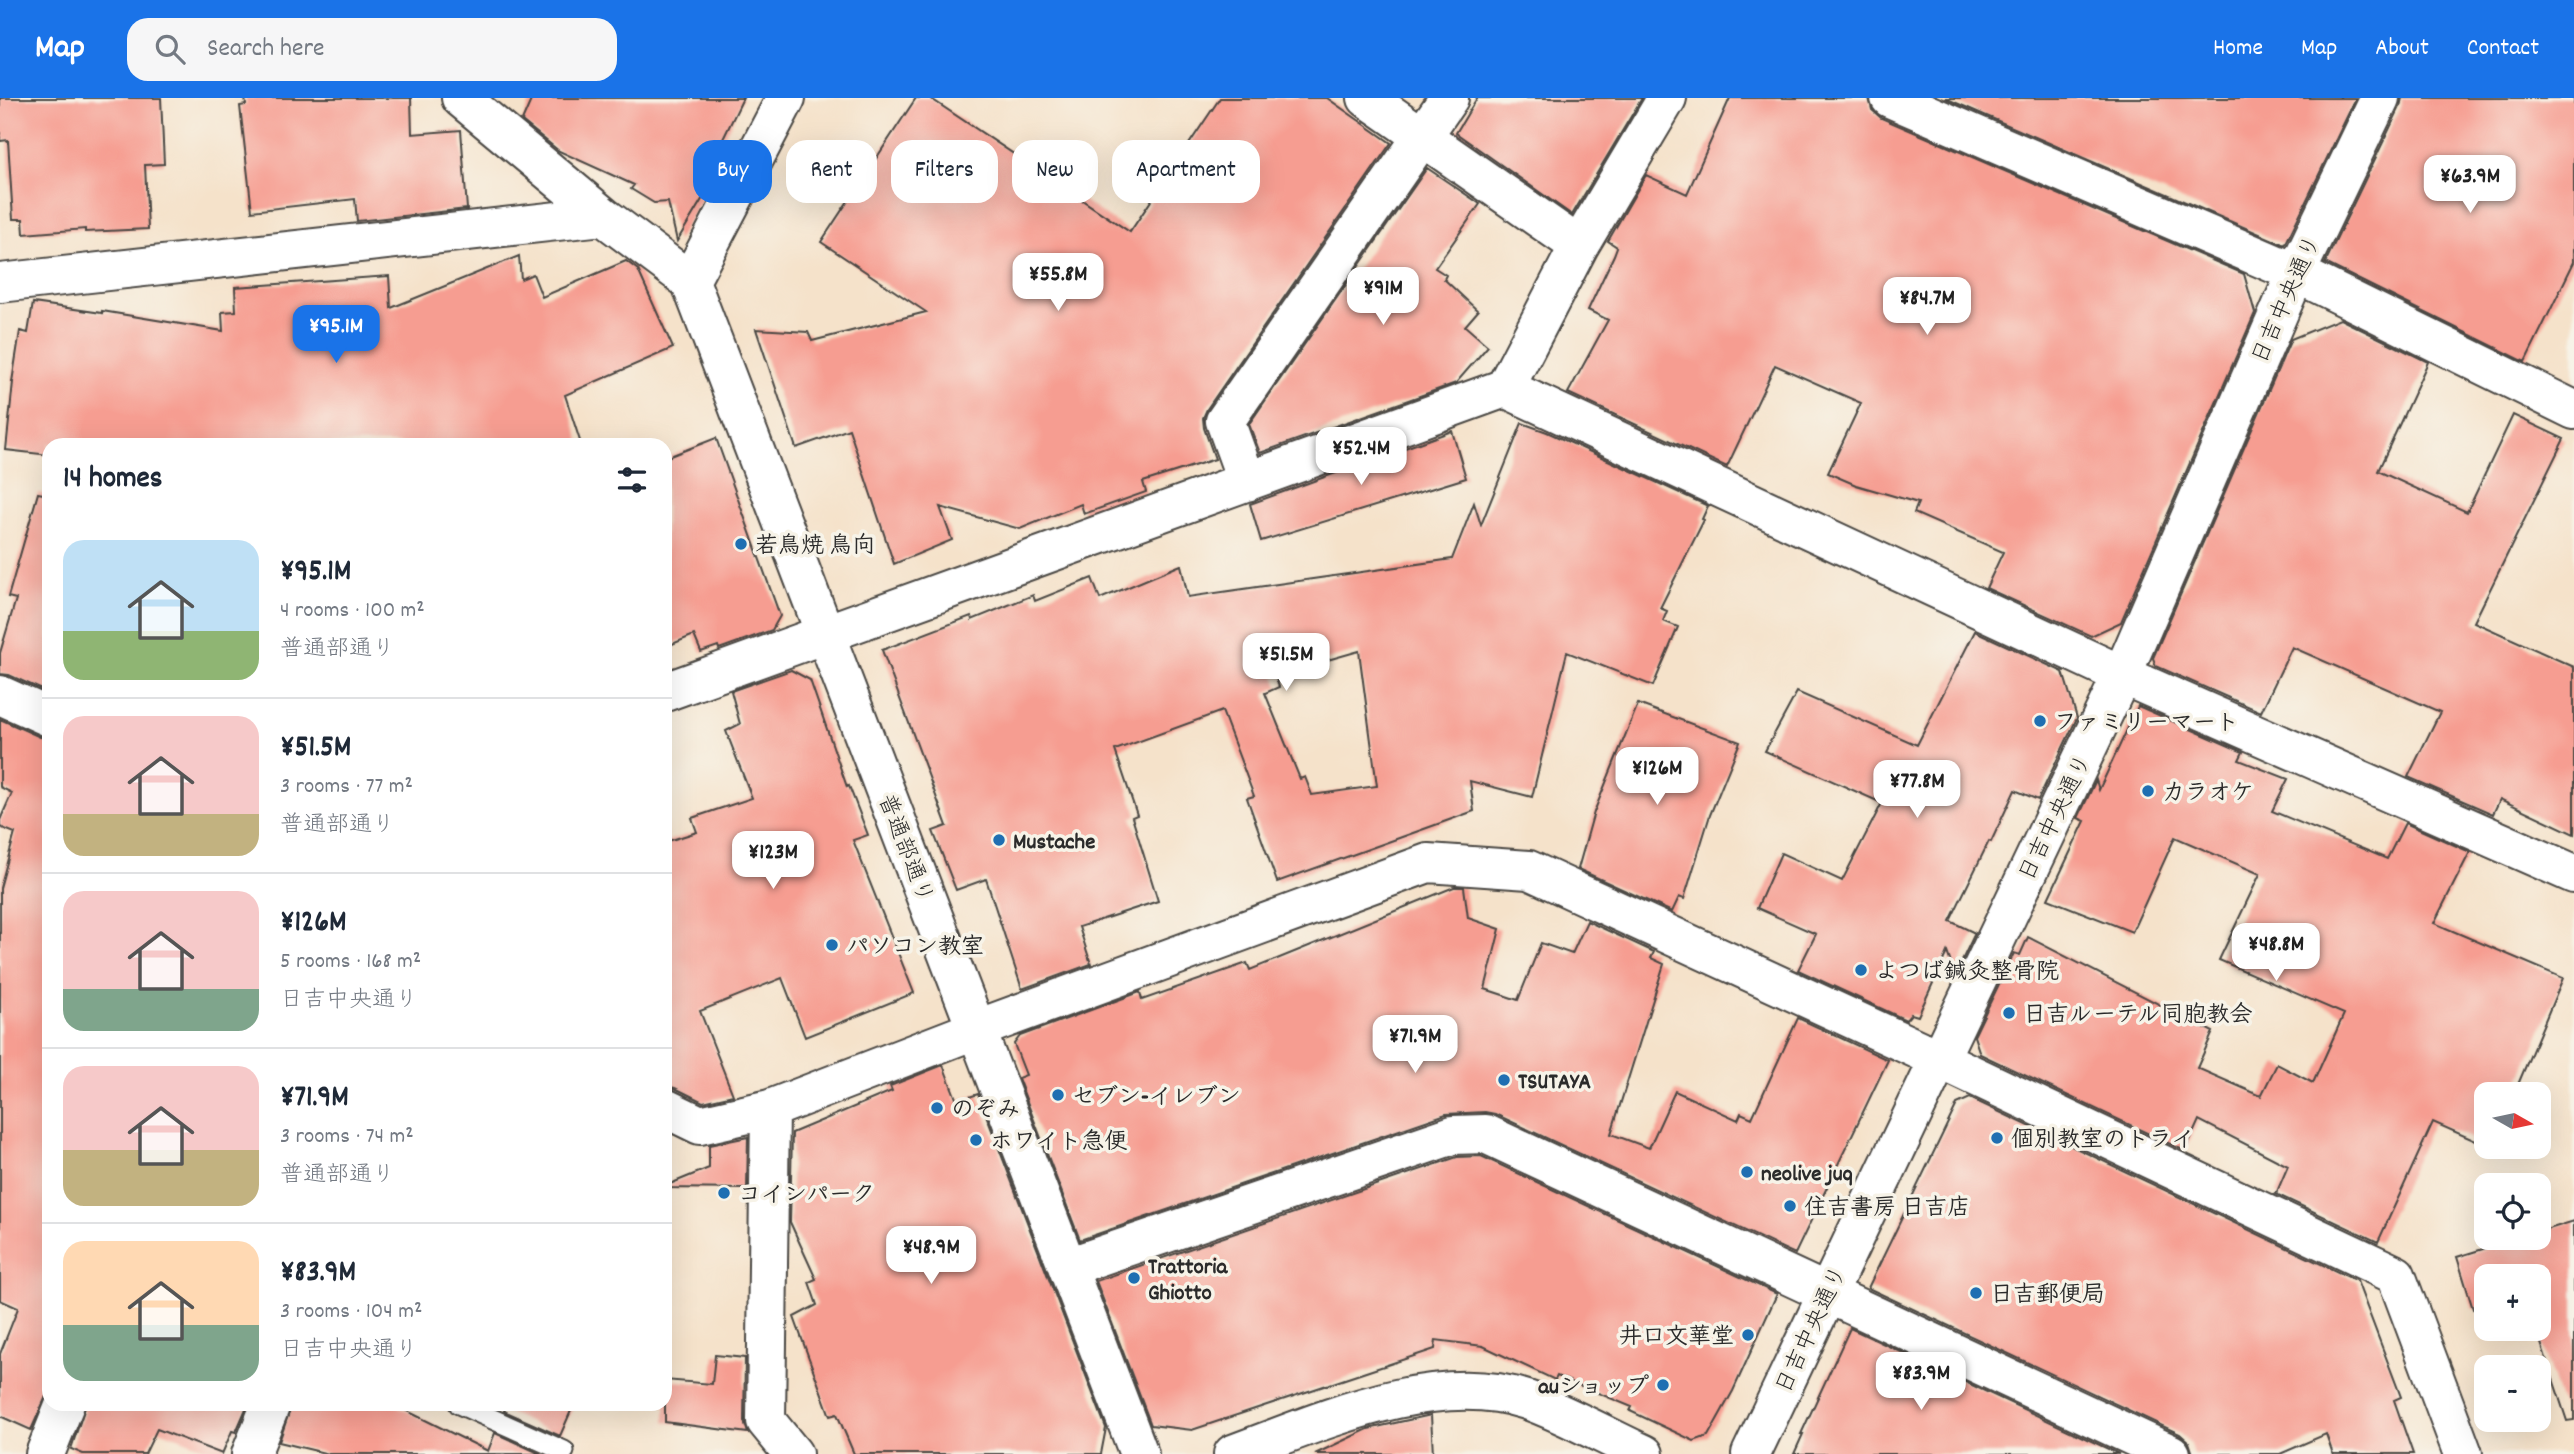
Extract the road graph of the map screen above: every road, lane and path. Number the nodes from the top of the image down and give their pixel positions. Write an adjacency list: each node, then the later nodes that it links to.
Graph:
1 (786, 98): 12 (street)
2 (1367, 98): 8 (street)
3 (1449, 98): 8 (street)
4 (1667, 98): 10 (street)
5 (1890, 98): 11 (street)
6 (2380, 98): 11 (street, 日吉中央通り)
7 (477, 104): 9 (street)
8 (1423, 137): 10 (street); 16 (street)
9 (603, 216): 12 (street); 13 (street)
10 (1579, 246): 14 (street)
11 (2296, 273): 15 (street); 18 (street, 日吉中央通り)
12 (690, 281): 17 (street, 普通部通り)
13 (0, 283)
14 (1505, 388): 16 (street); 18 (street)
15 (2574, 410)
16 (1247, 482): 17 (street)
17 (824, 634): 19 (street); 23 (street, 普通部通り)
18 (2122, 676): 22 (street); 24 (street, 日吉中央通り)
19 (672, 689)
20 (0, 695): 21 (street)
21 (42, 714)
22 (2574, 874)
23 (977, 1029): 24 (street); 25 (street); 27 (street, 普通部通り)
24 (1938, 1059): 28 (street, 日吉中央通り); 41 (street)
25 (770, 1109): 26 (street); 35 (street)
26 (672, 1112)
27 (1068, 1267): 28 (street); 36 (street, 普通部通り)
28 (1828, 1292): 39 (street, 日吉中央通り); 40 (street)
29 (62, 1411): 33 (street)
30 (268, 1411): 34 (street)
31 (475, 1411): 32 (lane)
32 (564, 1451)
33 (44, 1454)
34 (251, 1454)
35 (793, 1454)
36 (1139, 1454)
37 (1233, 1454): 38 (street)
38 (1644, 1454)
39 (1751, 1454)
40 (2171, 1454)
41 (2463, 1454)

